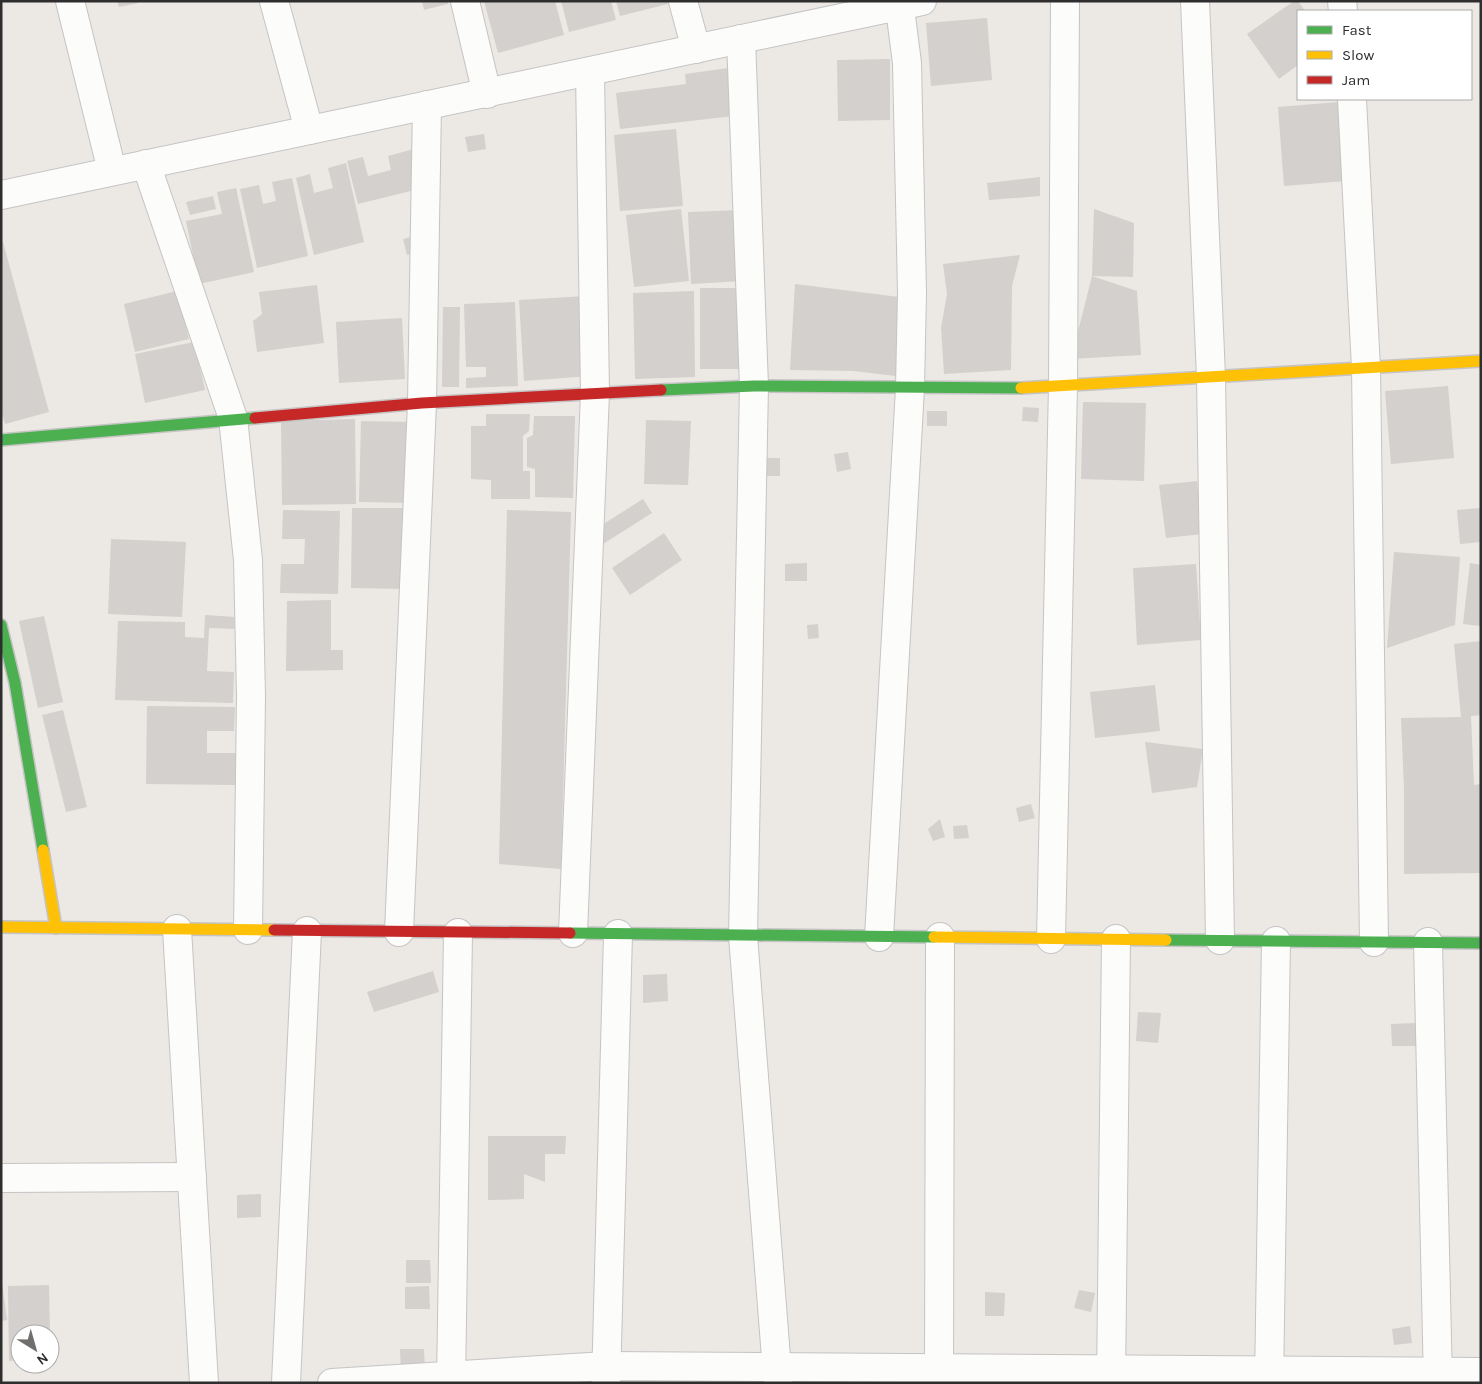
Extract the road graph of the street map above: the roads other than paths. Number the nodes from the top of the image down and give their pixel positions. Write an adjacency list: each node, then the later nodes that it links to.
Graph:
1 (70, 1): 16 (street)
2 (274, 1): 14 (street)
3 (465, 1): 11 (street)
4 (683, 1): 9 (street)
5 (1065, 1): 22 (street)
6 (1195, 1): 20 (street)
7 (907, 3): 8 (street); 23 (street)
8 (741, 39): 9 (street); 21 (street)
9 (696, 49): 10 (street)
10 (590, 72): 11 (street); 24 (street)
11 (487, 94): 13 (street)
12 (1352, 100): 19 (street)
13 (427, 106): 14 (street); 25 (street)
14 (309, 130): 15 (street)
15 (146, 164): 16 (street); 26 (street)
16 (112, 171): 17 (street)
17 (1, 195)
18 (1481, 361): 19 (street)
19 (1366, 368): 20 (street); 46 (street)
20 (1211, 377): 22 (street); 44 (street)
21 (754, 386): 23 (street); 24 (street); 39 (street)
22 (1063, 386): 23 (street); 42 (street)
23 (910, 388): 40 (street)
24 (595, 393): 25 (street); 37 (street)
25 (422, 403): 26 (street); 35 (street)
26 (233, 418): 27 (street); 33 (street)
27 (1, 440)
28 (1, 625): 29 (street)
29 (8, 684): 31 (street)
30 (1, 927): 31 (street)
31 (56, 928): 32 (street)
32 (177, 930): 33 (street); 49 (street)
33 (248, 930): 34 (street)
34 (307, 931): 35 (street); 60 (street)
35 (399, 932): 36 (street)
36 (458, 933): 37 (street); 58 (street)
37 (573, 933): 38 (street)
38 (618, 934): 39 (street); 52 (street)
39 (743, 936): 40 (street); 53 (street)
40 (879, 937): 41 (street)
41 (940, 937): 42 (street); 54 (street)
42 (1051, 939): 43 (street)
43 (1116, 939): 44 (street); 55 (street)
44 (1220, 940): 45 (street)
45 (1276, 940): 46 (street); 56 (street)
46 (1374, 942): 47 (street)
47 (1428, 942): 48 (street); 57 (street)
48 (1481, 943)
49 (192, 1177): 50 (street); 59 (street)
50 (1, 1178)
51 (1481, 1372): 57 (street)
52 (606, 1374): 53 (street); 58 (street)
53 (777, 1375): 54 (street)
54 (939, 1376): 55 (street)
55 (1111, 1376): 56 (street)
56 (1269, 1377): 57 (street)
57 (1438, 1377)
58 (451, 1379): 61 (street)
59 (204, 1383)
60 (286, 1383)
61 (332, 1383)

